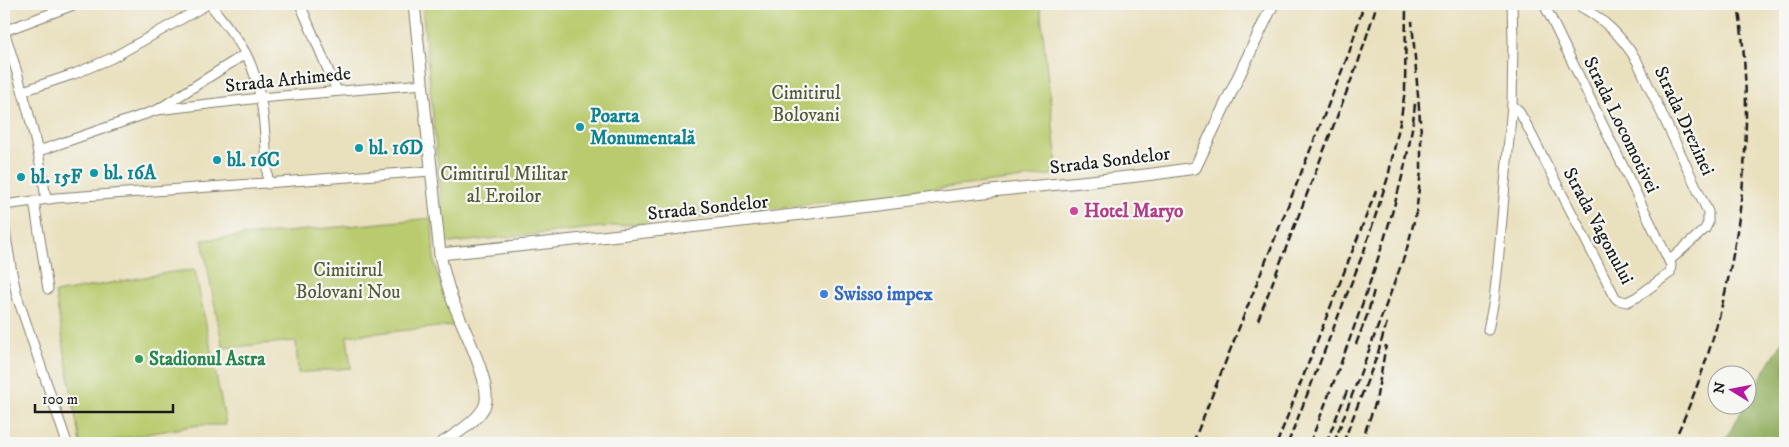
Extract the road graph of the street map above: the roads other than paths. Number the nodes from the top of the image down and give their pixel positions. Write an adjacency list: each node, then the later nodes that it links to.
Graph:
1 (76, 4): 9 (street)
2 (209, 4): 10 (street); 12 (street)
3 (300, 4): 13 (street)
4 (414, 4): 11 (street)
5 (1273, 4): 24 (street, Strada Sondelor)
6 (1512, 4): 15 (street)
7 (1544, 4): 25 (street, Strada Locomotivei)
8 (1576, 4): 25 (street, Strada Drezinei)
9 (4, 31): 12 (street)
10 (245, 54): 14 (street); 16 (street, Strada Arhimede)
11 (423, 84): 13 (street, Strada Arhimede); 18 (street)
12 (23, 91): 17 (street)
13 (337, 91): 14 (street, Strada Arhimede)
14 (260, 98): 16 (street, Strada Arhimede); 19 (street)
15 (1512, 104): 25 (street, Strada Vagonului); 27 (street)
16 (157, 110): 17 (street, Strada Arhimede)
17 (39, 152): 20 (street)
18 (431, 171): 19 (street); 24 (street)
19 (268, 184): 20 (street)
20 (46, 199): 21 (street)
21 (34, 201): 22 (street); 26 (street)
22 (4, 205)
23 (4, 225): 28 (street)
24 (440, 254): 29 (street)
25 (1669, 261)
26 (48, 289)
27 (1488, 330)
28 (67, 443)
29 (442, 443)

